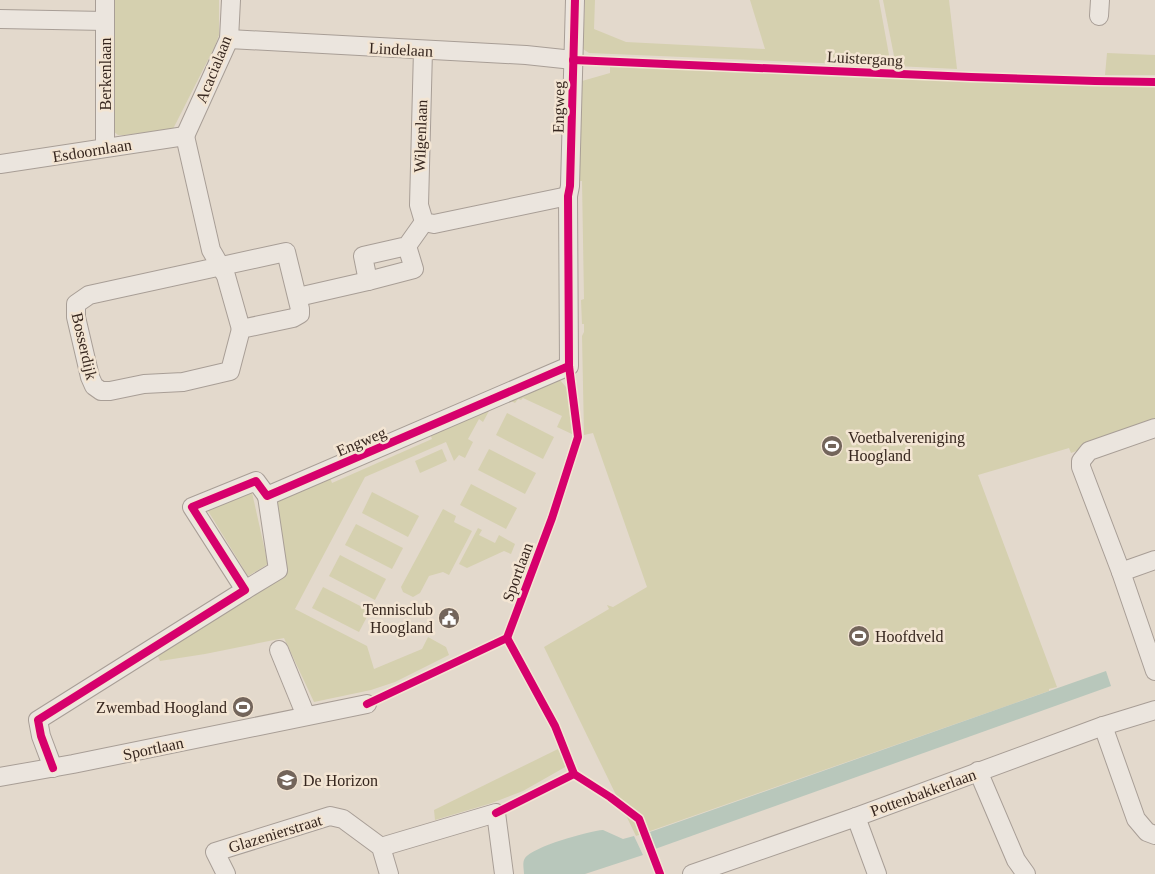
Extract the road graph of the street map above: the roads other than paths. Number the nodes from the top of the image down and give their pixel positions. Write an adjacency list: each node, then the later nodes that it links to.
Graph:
1 (104, 0): 5 (street, Berkenlaan)
2 (231, 0): 6 (street, Acacialaan)
3 (575, 0): 8 (street, Engweg)
4 (0, 19): 5 (street)
5 (105, 21): 10 (street, Berkenlaan)
6 (229, 39): 7 (street, Lindelaan); 9 (street, Acacialaan)
7 (423, 50): 8 (street, Lindelaan); 13 (street, Wilgenlaan)
8 (573, 60): 12 (street, Engweg)
9 (185, 136): 10 (street, Esdoornlaan); 15 (street)
10 (105, 147): 11 (street, Esdoornlaan)
11 (0, 164)
12 (568, 196): 13 (street); 20 (street, Engweg)
13 (424, 222): 14 (street)
14 (407, 246): 16 (street); 16 (street)
15 (220, 266): 17 (street, Bosserdijk); 18 (street); 18 (street, Bosserdijk)
16 (368, 281): 17 (street)
17 (298, 297): 18 (street, Bosserdijk)
18 (241, 329)
19 (1155, 428): 22 (street)
20 (267, 496): 23 (street); 23 (street)
21 (1155, 560): 22 (street)
22 (1121, 572): 25 (street)
23 (245, 590): 30 (street)
24 (279, 650): 28 (street)
25 (1155, 671)
26 (367, 704): 28 (street, Sportlaan)
27 (1155, 710): 29 (street, Pottenbakkerlaan)
28 (306, 716): 30 (street, Sportlaan)
29 (1103, 726): 31 (street, Pottenbakkerlaan); 34 (street)
30 (52, 768): 32 (street, Sportlaan)
31 (978, 771): 33 (street, Pottenbakkerlaan); 41 (street)
32 (0, 777)
33 (856, 816): 39 (street, Pottenbakkerlaan); 40 (street)
34 (1155, 835)
35 (381, 847): 36 (street, Glazenierstraat); 37 (street); 38 (street)
36 (226, 874)
37 (389, 874)
38 (504, 874)
39 (692, 874)
40 (876, 874)
41 (1026, 874)

